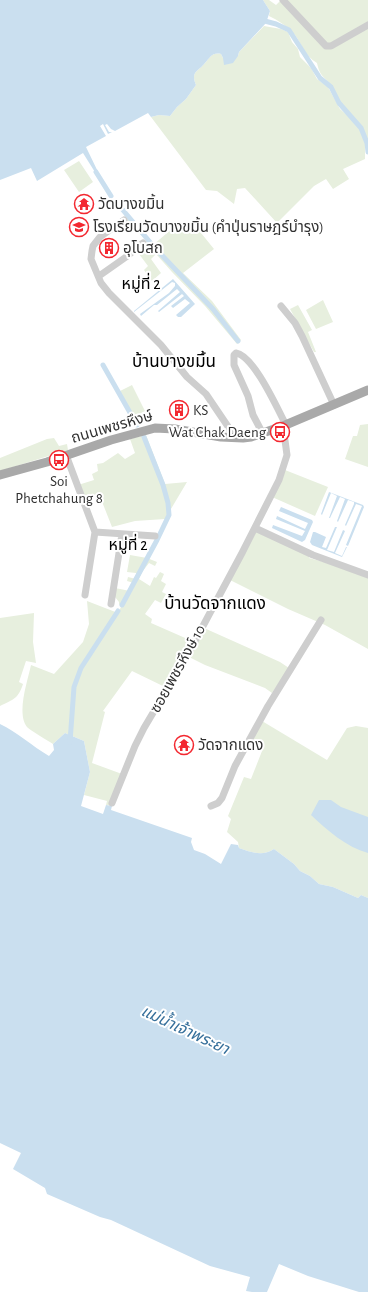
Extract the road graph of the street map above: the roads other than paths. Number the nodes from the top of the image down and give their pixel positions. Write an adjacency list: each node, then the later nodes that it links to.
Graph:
1 (283, 0): 2 (street)
2 (368, 25)
3 (124, 220): 5 (street)
4 (143, 243): 5 (street)
5 (98, 276): 11 (street)
6 (281, 306): 8 (street)
7 (368, 390): 8 (main road, ถนนเพชรหึงษ์)
8 (334, 405): 9 (main road, ถนนเพชรหึงษ์)
9 (284, 425): 10 (main road, ถนนเพชรหึงษ์); 10 (street, ซอยเพชรหึงษ์ 10); 14 (street, ซอยเพชรหึงษ์ 10)
10 (263, 434): 11 (main road, ถนนเพชรหึงษ์)
11 (232, 438): 12 (main road, ถนนเพชรหึงษ์)
12 (66, 455): 13 (main road, ถนนเพชรหึงษ์); 15 (street)
13 (0, 475)
14 (255, 528): 18 (street); 22 (street, ซอยเพชรหึงษ์ 10)
15 (95, 532): 16 (street); 19 (street)
16 (122, 534): 17 (street); 20 (street)
17 (155, 536)
18 (368, 575)
19 (85, 595)
20 (111, 604)
21 (321, 620): 23 (street)
22 (112, 803)
23 (211, 806)

